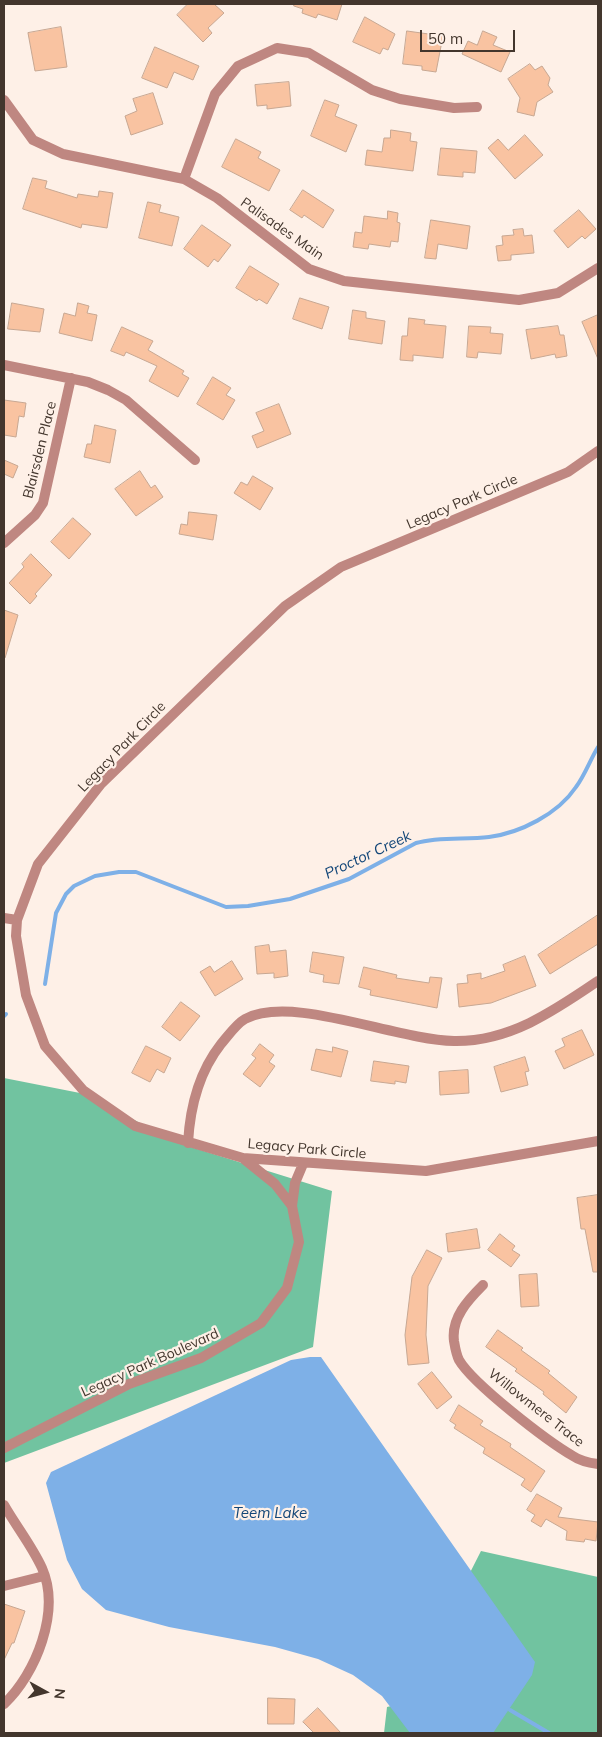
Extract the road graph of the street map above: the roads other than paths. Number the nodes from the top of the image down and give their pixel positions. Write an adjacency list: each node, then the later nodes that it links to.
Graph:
1 (4, 100): 3 (street, Palisades Main)
2 (477, 108): 3 (street)
3 (184, 179): 4 (street, Palisades Main)
4 (598, 268)
5 (4, 365): 6 (street)
6 (71, 378): 8 (street); 9 (street, Blairsden Place)
7 (598, 451): 11 (street, Legacy Park Circle)
8 (195, 460)
9 (4, 543)
10 (4, 918): 11 (street)
11 (17, 920): 14 (street, Legacy Park Circle)
12 (598, 981): 14 (street)
13 (598, 1141): 16 (street, Legacy Park Circle)
14 (188, 1143): 15 (street, Legacy Park Circle)
15 (243, 1158): 16 (street, Legacy Park Circle); 17 (street)
16 (303, 1164): 17 (street, Legacy Park Boulevard)
17 (292, 1206): 19 (street, Legacy Park Boulevard)
18 (482, 1285): 20 (street, Willowmere Trace)
19 (4, 1448)
20 (598, 1464)
21 (4, 1505): 22 (street)
22 (44, 1576): 23 (street); 24 (street)
23 (4, 1586)
24 (4, 1704)

